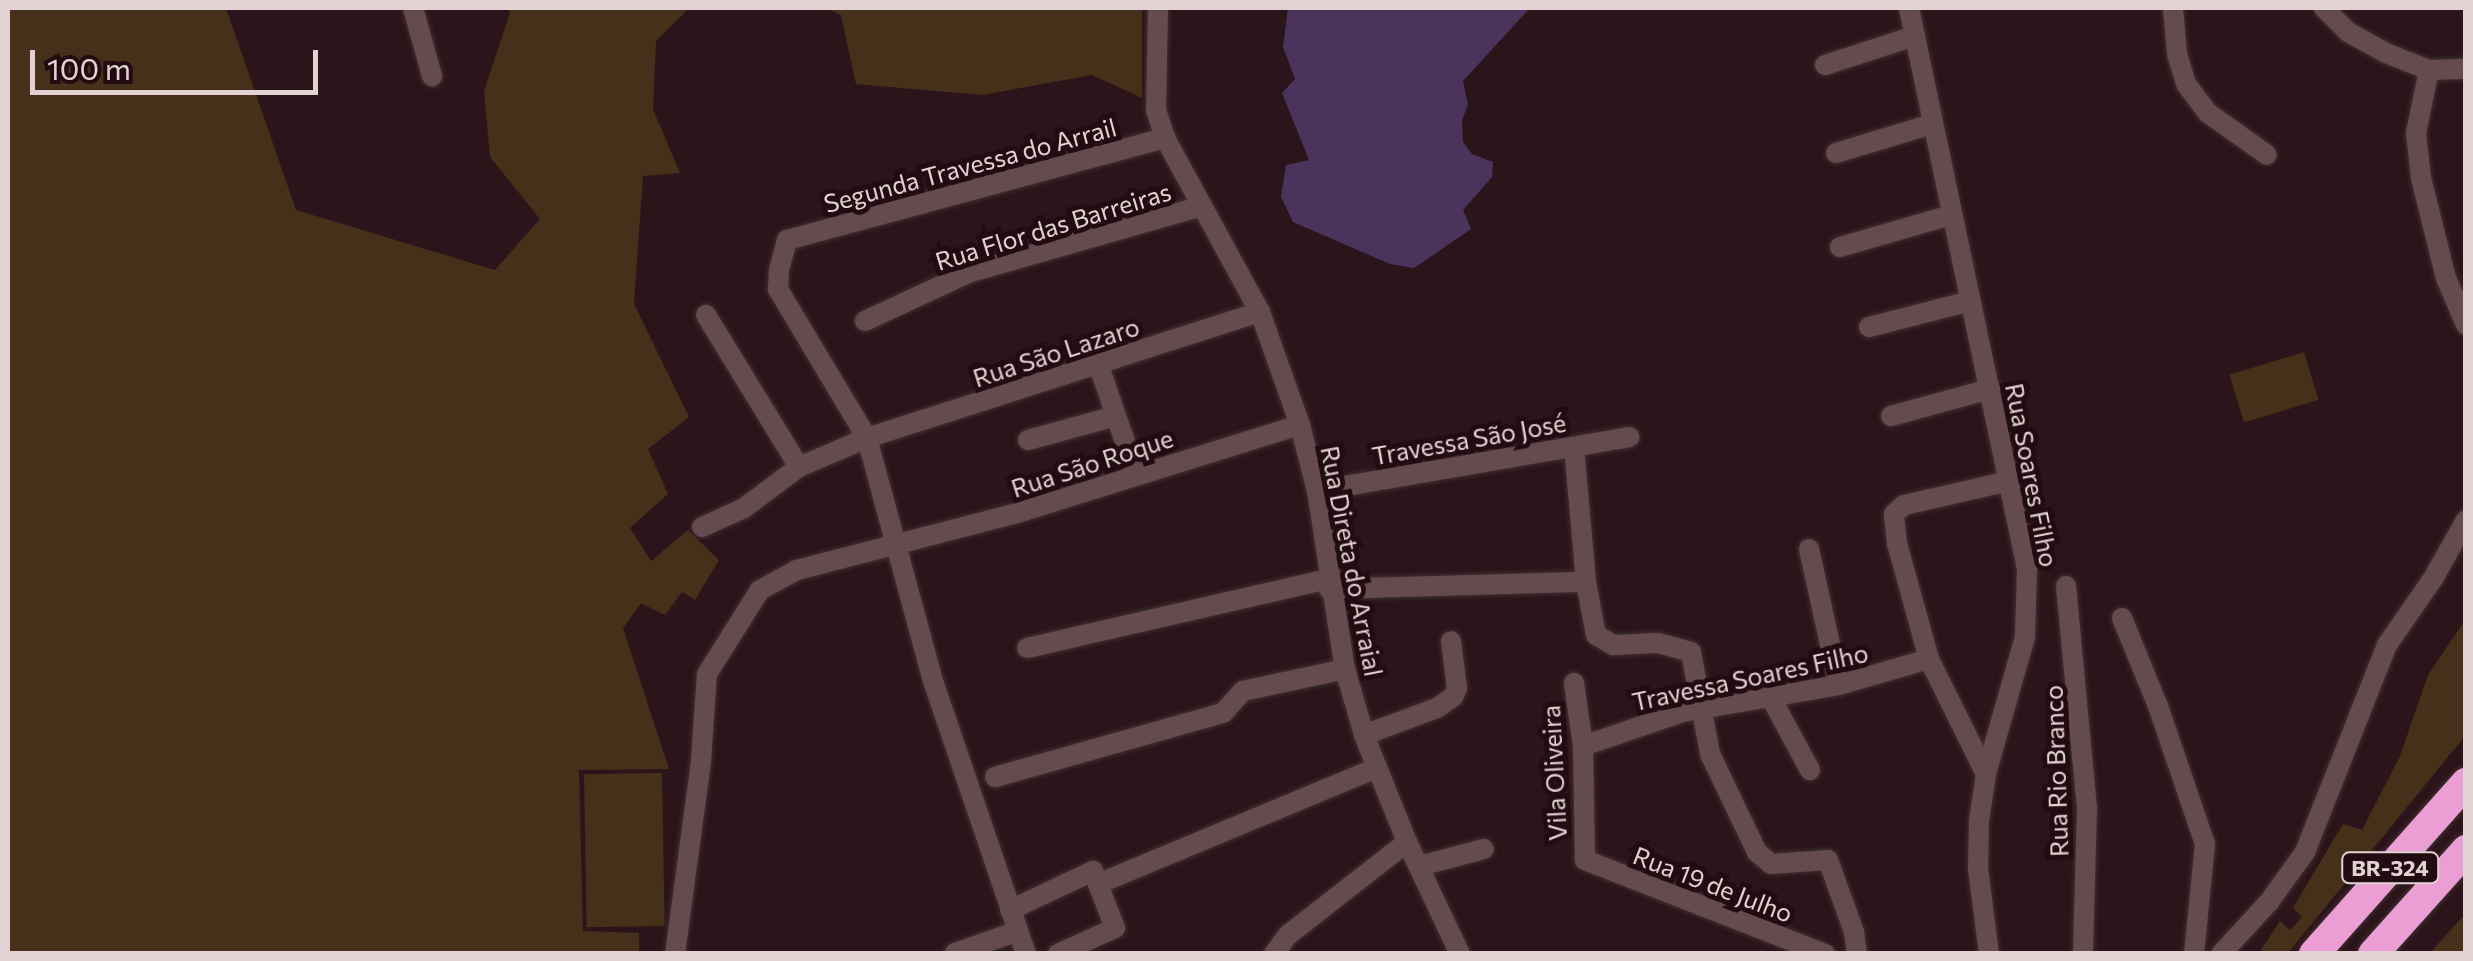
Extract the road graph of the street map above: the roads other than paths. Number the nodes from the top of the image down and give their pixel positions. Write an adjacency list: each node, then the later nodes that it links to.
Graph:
1 (414, 8): 10 (street)
2 (1909, 8): 6 (street, Rua Soares Filho)
3 (2174, 8): 14 (street)
4 (2324, 8): 8 (street)
5 (1158, 18): 12 (street, Rua Direta do Arraial)
6 (1915, 36): 7 (street); 11 (street, Rua Soares Filho)
7 (1825, 64)
8 (2429, 70): 9 (street); 22 (street)
9 (2466, 70)
10 (432, 76)
11 (1932, 124): 13 (street); 16 (street, Rua Soares Filho)
12 (1166, 138): 15 (street, Rua Direta do Arraial); 30 (street, Segunda Travessa do Arrail)
13 (1836, 153)
14 (2266, 155)
15 (1202, 206): 19 (street, Rua Direta do Arraial); 21 (street, Rua Flor das Barreiras)
16 (1951, 215): 17 (street); 18 (street, Rua Soares Filho)
17 (1840, 247)
18 (1971, 302): 23 (street); 25 (street, Rua Soares Filho)
19 (1260, 312): 24 (street, Rua São Lazaro); 28 (street, Rua Direta do Arraial)
20 (706, 316): 33 (street)
21 (864, 321)
22 (2466, 325)
23 (1869, 328)
24 (1099, 366): 26 (street); 30 (street, Rua São Lazaro)
25 (1990, 389): 27 (street); 35 (street, Rua Soares Filho)
26 (1116, 416): 31 (street); 34 (street)
27 (1892, 416)
28 (1300, 424): 34 (street, Rua São Roque); 36 (street, Rua Direta do Arraial)
29 (1629, 437): 32 (street, Travessa São José)
30 (867, 438): 33 (street, Rua São Lazaro); 39 (street)
31 (1028, 440)
32 (1574, 447): 36 (street, Travessa São José); 41 (street)
33 (799, 467): 38 (street, Rua São Lazaro)
34 (1136, 474): 39 (street, Rua São Roque)
35 (2010, 481): 47 (street); 57 (street, Rua Soares Filho)
36 (1317, 490): 42 (street, Rua Direta do Arraial)
37 (2466, 520): 80 (street)
38 (702, 527)
39 (897, 542): 66 (street); 70 (street, Rua São Roque)
40 (1809, 549): 50 (street)
41 (1586, 582): 42 (street); 52 (street)
42 (1329, 584): 46 (street); 48 (street, Rua Direta do Arraial)
43 (2066, 586): 78 (street, Rua Rio Branco)
44 (2122, 618): 79 (street)
45 (1451, 641): 53 (street)
46 (1027, 648)
47 (1929, 659): 50 (street, Travessa Soares Filho); 57 (street)
48 (1344, 669): 53 (street, Rua Direta do Arraial); 58 (street)
49 (1574, 683): 54 (street, Vila Oliveira)
50 (1839, 685): 51 (street, Travessa Soares Filho)
51 (1771, 698): 52 (street, Travessa Soares Filho); 56 (street)
52 (1700, 709): 54 (street, Travessa Soares Filho); 76 (street)
53 (1364, 734): 55 (street, Rua Direta do Arraial)
54 (1582, 746): 63 (street, Vila Oliveira)
55 (1377, 768): 60 (street, Rua Direta do Arraial); 65 (street)
56 (1810, 770)
57 (1986, 774): 77 (street, Rua Soares Filho)
58 (995, 777)
59 (2466, 783): 81 (highway, BR-324)
60 (1408, 842): 64 (street, Rua Direta do Arraial); 68 (street)
61 (1484, 849): 64 (street)
62 (2466, 850): 82 (highway, BR-324)
63 (1585, 860): 75 (street, Rua 19 de Julho)
64 (1420, 866): 74 (street, Rua Direta do Arraial)
65 (1095, 878): 66 (street); 72 (street)
66 (1010, 910): 67 (street)
67 (1018, 931): 69 (street); 71 (street)
68 (1293, 944): 73 (street)
69 (955, 953)
70 (675, 954)
71 (1026, 954)
72 (1058, 954)
73 (1274, 954)
74 (1460, 954)
75 (1825, 954)
76 (1856, 954)
77 (1989, 954)
78 (2083, 954)
79 (2194, 954)
80 (2221, 954)
81 (2314, 954)
82 (2372, 954)

